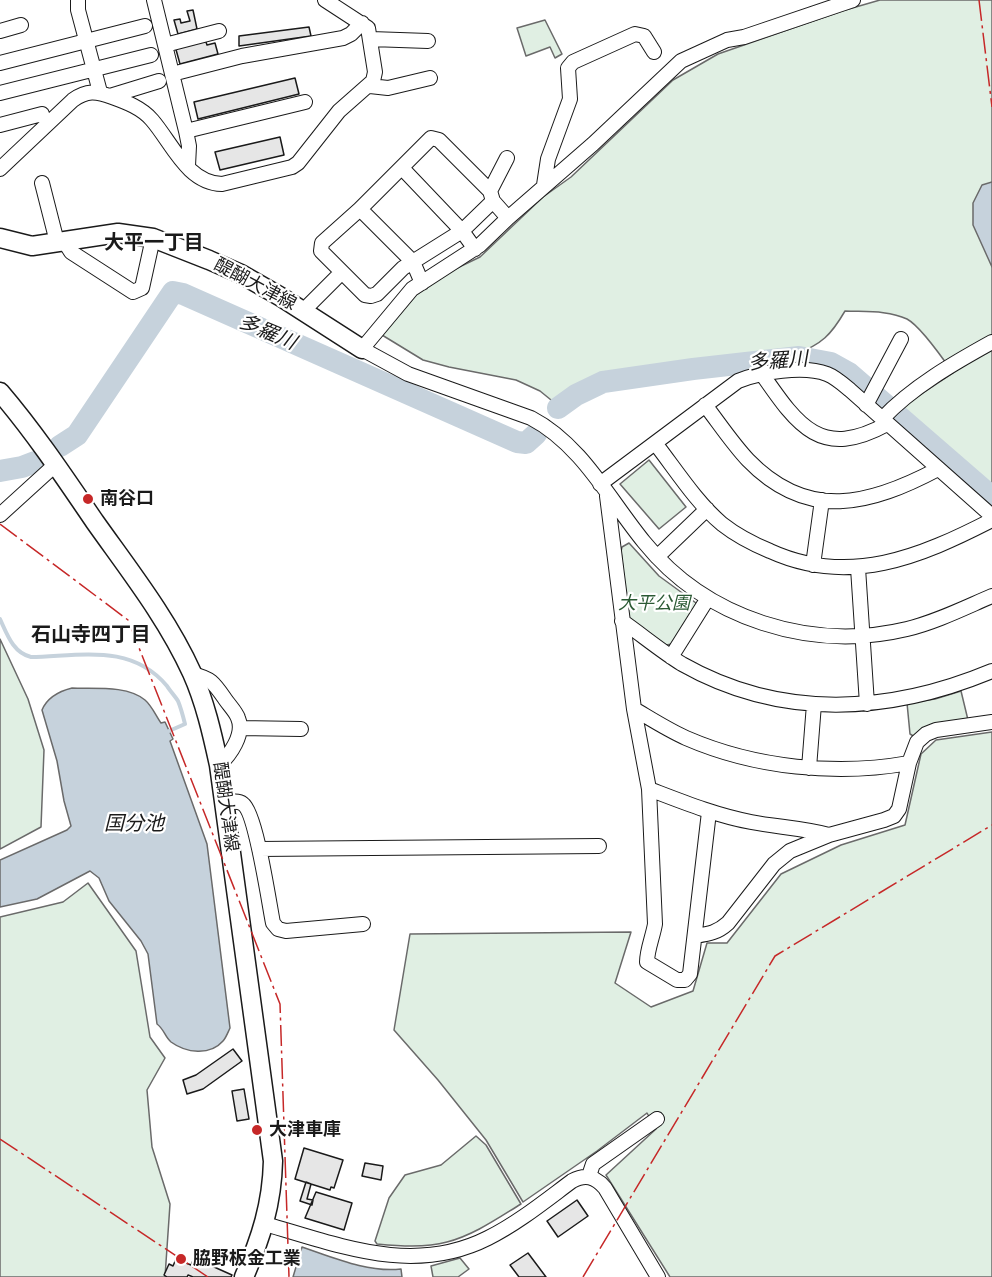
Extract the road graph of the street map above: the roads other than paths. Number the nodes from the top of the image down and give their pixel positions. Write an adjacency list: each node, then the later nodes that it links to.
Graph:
1 (78, 0): 12 (street)
2 (154, 0): 13 (street)
3 (325, 0): 5 (street)
4 (851, 0): 33 (street)
5 (362, 23): 10 (street); 18 (street)
6 (21, 25): 8 (street)
7 (145, 26): 12 (street)
8 (0, 31)
9 (219, 31): 13 (street)
10 (371, 39): 11 (street); 21 (street)
11 (428, 40)
12 (86, 41): 16 (street); 17 (street)
13 (165, 45): 18 (street)
14 (654, 52): 33 (street)
15 (151, 56): 17 (street)
16 (0, 63)
17 (94, 70): 22 (street); 23 (street)
18 (172, 74): 27 (street)
19 (430, 78): 21 (street)
20 (159, 81): 23 (street)
21 (370, 86): 30 (street)
22 (0, 93)
23 (105, 94): 29 (street); 30 (street)
24 (305, 102): 27 (street)
25 (42, 114): 26 (street)
26 (0, 125)
27 (186, 131): 30 (street)
28 (507, 158): 34 (street)
29 (2, 162)
30 (188, 166)
31 (402, 168): 34 (street); 35 (street); 37 (street)
32 (42, 183): 40 (street)
33 (544, 185): 36 (street)
34 (492, 196): 36 (street); 37 (street)
35 (360, 209): 42 (street); 43 (street)
36 (508, 218): 41 (street)
37 (462, 231): 41 (street); 42 (street)
38 (0, 238): 40 (main road, 醍醐大津線)
39 (153, 238): 40 (main road, 醍醐大津線); 40 (street); 46 (main road, 醍醐大津線)
40 (61, 242)
41 (475, 249): 44 (street)
42 (413, 262): 44 (street); 45 (street)
43 (342, 272): 45 (street); 46 (street)
44 (422, 283): 47 (street)
45 (371, 296): 47 (street)
46 (303, 311): 50 (main road, 醍醐大津線)
47 (388, 316): 50 (street)
48 (901, 339): 54 (street)
49 (992, 342): 55 (street)
50 (362, 349): 59 (street)
51 (762, 374): 53 (street); 54 (street); 55 (street)
52 (0, 392): 57 (main road, 醍醐大津線)
53 (705, 405): 56 (street); 60 (street)
54 (866, 405): 55 (street)
55 (884, 422): 58 (street)
56 (655, 443): 59 (street); 61 (street)
57 (55, 465): 62 (street); 75 (main road, 醍醐大津線)
58 (938, 470): 60 (street); 63 (street)
59 (603, 489): 64 (street); 66 (street)
60 (822, 500): 67 (street)
61 (707, 509): 65 (street); 67 (street)
62 (0, 515)
63 (992, 518): 68 (street)
64 (636, 532): 65 (street); 66 (street)
65 (657, 557): 70 (street)
66 (616, 558): 71 (street)
67 (813, 565): 68 (street)
68 (858, 568): 72 (street)
69 (992, 596): 72 (street)
70 (708, 598): 72 (street); 73 (street)
71 (622, 621): 73 (street); 78 (street)
72 (861, 636): 77 (street)
73 (671, 657): 76 (street)
74 (992, 671): 77 (street)
75 (192, 674): 80 (street); 83 (main road, 醍醐大津線)
76 (814, 704): 77 (street); 84 (street)
77 (867, 704)
78 (634, 709): 84 (street); 85 (street)
79 (992, 722): 82 (street)
80 (240, 728): 81 (street); 83 (street)
81 (301, 729)
82 (909, 763): 84 (street); 88 (street)
83 (219, 765): 86 (main road, 醍醐大津線)
84 (809, 768)
85 (649, 789): 87 (street); 92 (street)
86 (224, 803): 90 (street); 95 (main road, 醍醐大津線)
87 (709, 812): 88 (street); 92 (street)
88 (829, 834): 92 (street)
89 (599, 846): 90 (street)
90 (259, 849): 91 (street)
91 (363, 924)
92 (695, 936)
93 (657, 1119): 94 (street)
94 (589, 1176): 95 (street); 97 (street)
95 (265, 1224): 96 (main road, 醍醐大津線)
96 (244, 1277)
97 (658, 1277)

